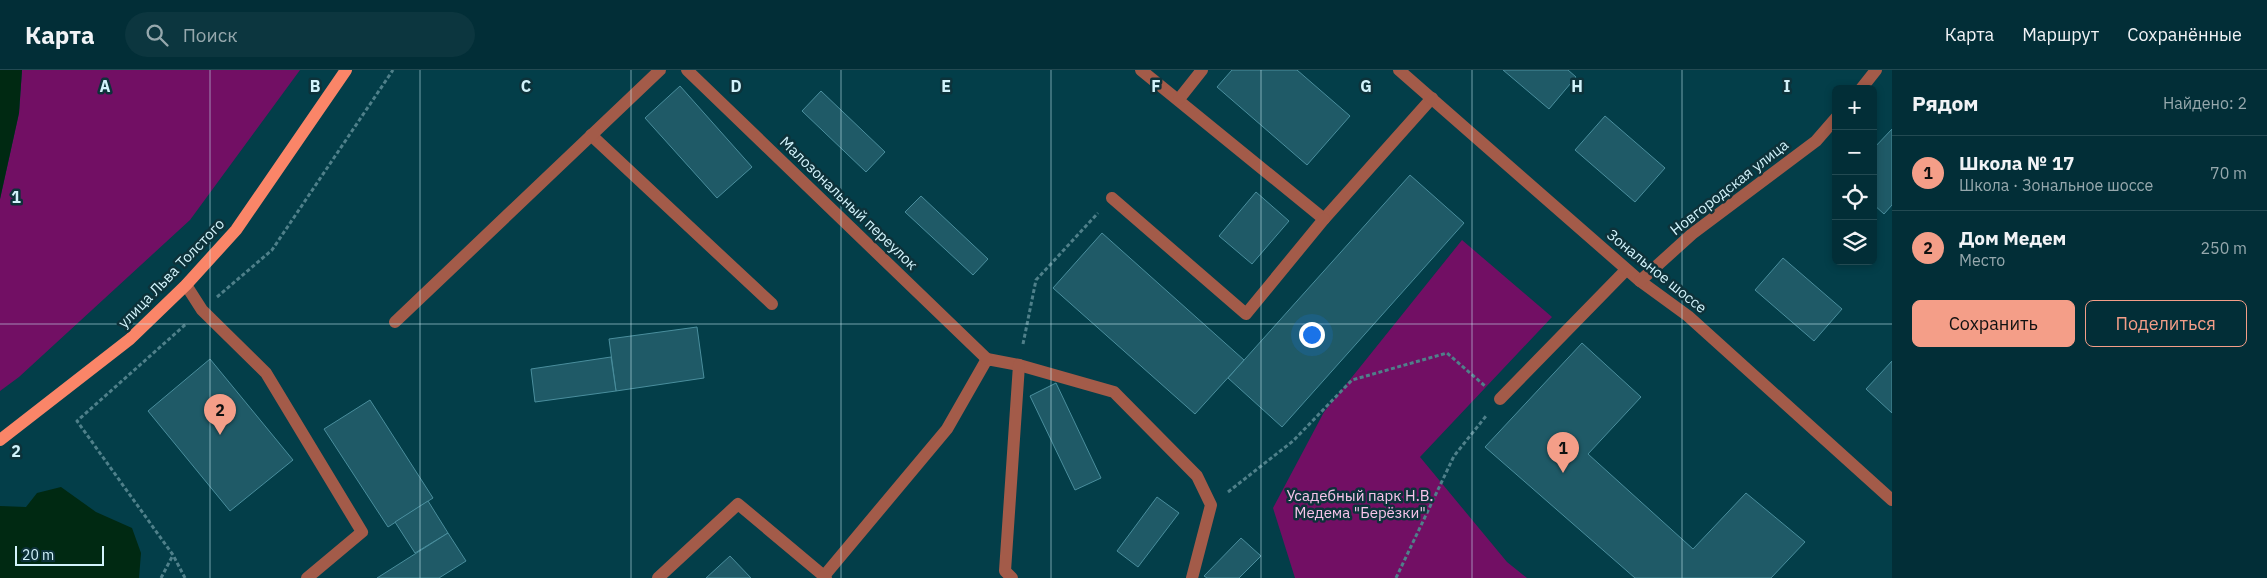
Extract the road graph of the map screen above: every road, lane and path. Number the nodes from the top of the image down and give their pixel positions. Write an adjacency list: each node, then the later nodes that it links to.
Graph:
1 (346, 70): 17 (main road, улица Льва Толстого)
2 (660, 70): 12 (street)
3 (687, 70): 20 (street, Малозональный переулок)
4 (1141, 70): 10 (street)
5 (1202, 70): 10 (street)
6 (1398, 70): 9 (street, Зональное шоссе)
7 (1876, 70): 8 (street)
8 (1863, 85)
9 (1432, 98): 14 (street); 15 (street, Зональное шоссе)
10 (1179, 99): 14 (street)
11 (1832, 123): 16 (street, Новгородская улица)
12 (591, 135): 18 (street); 19 (street)
13 (1112, 198): 14 (street); 21 (path)
14 (1324, 219)
15 (1626, 270): 16 (street, Зональное шоссе); 22 (street)
16 (1640, 281): 24 (street, Зональное шоссе)
17 (186, 285): 23 (main road, улица Льва Толстого); 29 (street)
18 (772, 304)
19 (395, 322)
20 (987, 359): 21 (street); 27 (street)
21 (1019, 364): 25 (street); 31 (street)
22 (1500, 398): 25 (path); 33 (path)
23 (0, 440)
24 (1892, 500)
25 (1211, 504): 32 (street)
26 (173, 555): 28 (path)
27 (825, 577): 30 (street)
28 (162, 578)
29 (307, 578)
30 (658, 578)
31 (1012, 578)
32 (1192, 578)
33 (1396, 578)

